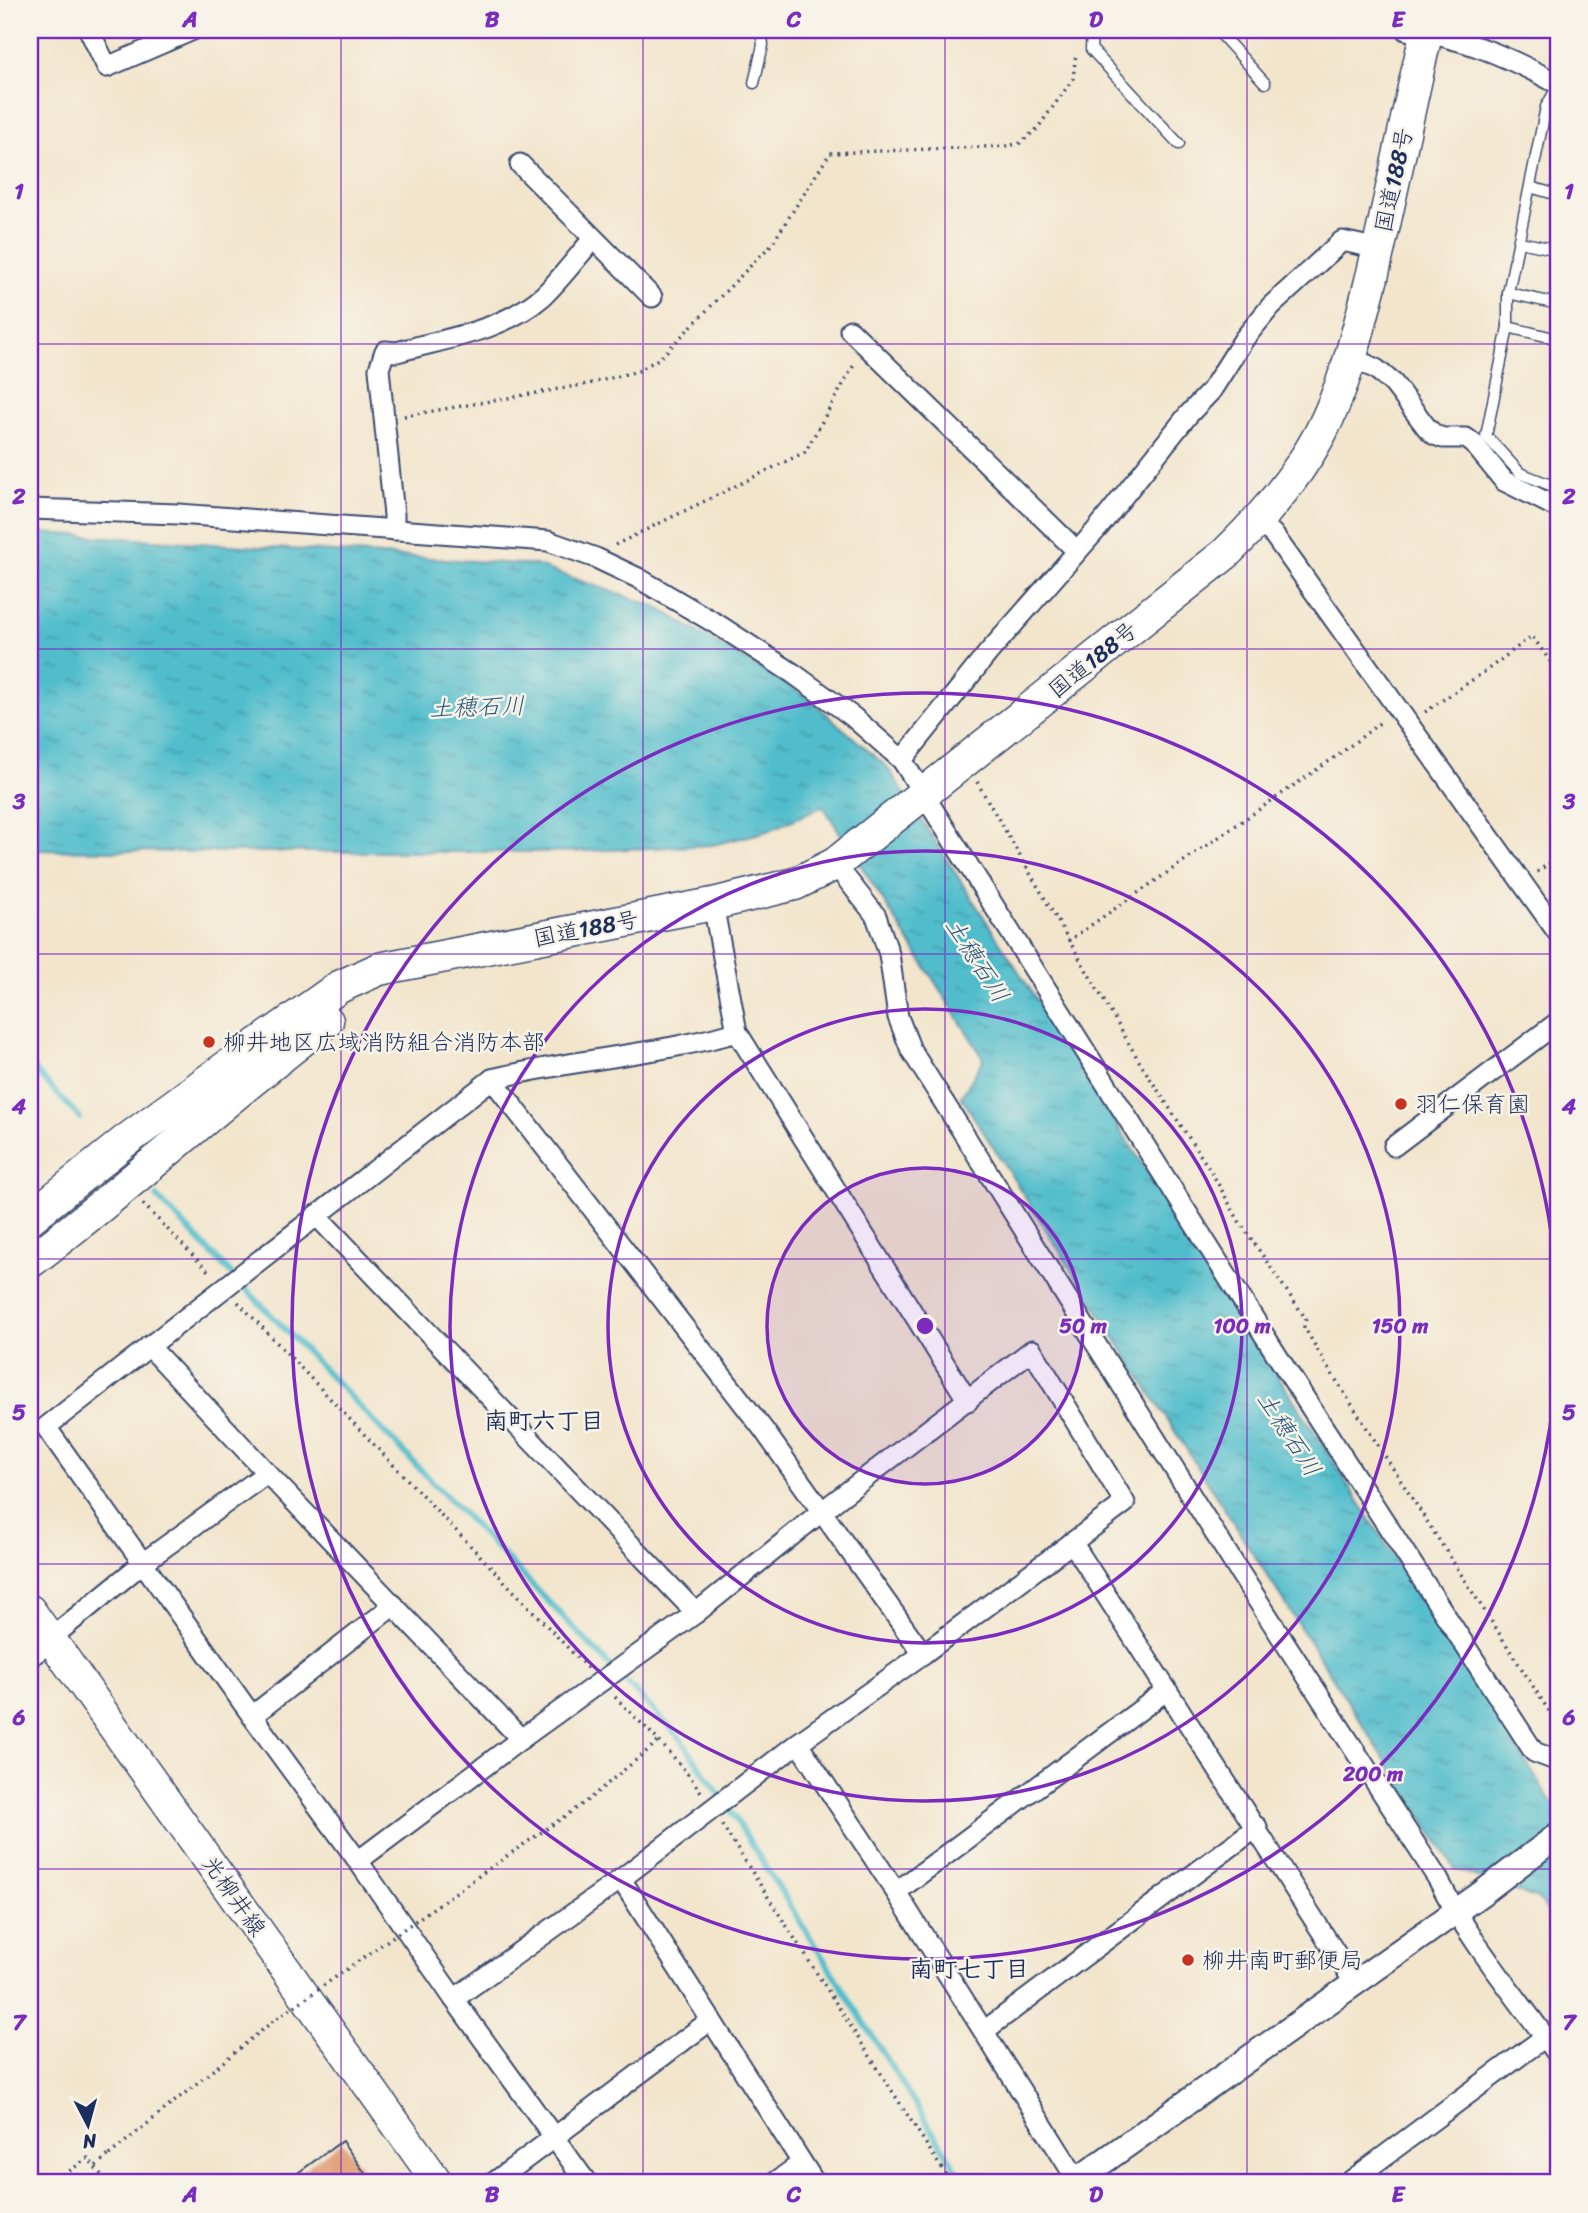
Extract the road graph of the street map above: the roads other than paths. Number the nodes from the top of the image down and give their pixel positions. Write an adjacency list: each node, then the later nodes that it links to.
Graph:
1 (89, 30): 2 (street)
2 (193, 30)
3 (761, 30): 7 (lane)
4 (1091, 30): 11 (lane)
5 (1217, 30): 8 (lane)
6 (1420, 31): 9 (street); 18 (highway, 国道188号)
7 (754, 83)
8 (1265, 83)
9 (1558, 85): 14 (lane)
10 (1558, 135): 12 (lane)
11 (1178, 144)
12 (1558, 148)
13 (520, 164): 16 (street)
14 (1530, 187): 15 (lane); 17 (lane)
15 (1558, 195)
16 (593, 239): 21 (street); 31 (street)
17 (1520, 242): 19 (lane); 20 (lane)
18 (1379, 249): 26 (highway, 国道188号); 32 (street)
19 (1558, 250)
20 (1508, 293): 22 (lane); 23 (lane)
21 (652, 297)
22 (1558, 304)
23 (1508, 327): 25 (lane); 27 (lane)
24 (850, 330): 32 (street)
25 (1558, 339)
26 (1351, 357): 28 (street); 30 (highway, 国道188号)
27 (1558, 488)
28 (1558, 508)
29 (30, 509): 31 (street)
30 (1258, 522): 34 (highway, 国道188号); 37 (street)
31 (394, 530): 33 (street)
32 (1076, 551): 33 (street)
33 (902, 760): 34 (street)
34 (921, 797): 35 (highway, 国道188号); 61 (street)
35 (840, 860): 36 (highway, 国道188号); 67 (street)
36 (713, 904): 38 (highway, 国道188号); 40 (street)
37 (1558, 933)
38 (435, 960): 44 (highway, 国道188号); 45 (highway, 国道188号)
39 (1558, 1022): 42 (street)
40 (737, 1032): 41 (street); 47 (street)
41 (492, 1079): 43 (street); 49 (street)
42 (1394, 1146)
43 (316, 1215): 46 (street); 54 (street)
44 (30, 1218)
45 (30, 1262)
46 (149, 1346): 48 (street); 51 (street)
47 (968, 1401): 49 (street); 50 (street)
48 (267, 1473): 51 (street); 52 (street)
49 (821, 1512): 54 (street); 56 (street)
50 (1072, 1542): 56 (street); 57 (street)
51 (144, 1562): 55 (street); 58 (street)
52 (394, 1605): 58 (street); 59 (street)
53 (30, 1609): 55 (main road, 光柳井線)
54 (696, 1613): 59 (street)
55 (40, 1646): 77 (main road, 光柳井線)
56 (923, 1654): 60 (street)
57 (1167, 1690): 62 (street); 66 (street)
58 (252, 1716): 64 (street)
59 (521, 1739): 64 (street)
60 (798, 1743): 65 (street); 66 (street)
61 (1558, 1761)
62 (1257, 1827): 68 (street); 71 (street)
63 (1558, 1835): 67 (street)
64 (358, 1861): 69 (street)
65 (621, 1879): 69 (street); 70 (street)
66 (896, 1892): 71 (street)
67 (1454, 1912): 68 (street); 72 (street)
68 (1354, 1982): 76 (street)
69 (454, 1999): 74 (street)
70 (711, 2020): 74 (street); 75 (street)
71 (984, 2031): 76 (street)
72 (1545, 2036): 73 (street); 82 (street)
73 (1558, 2055)
74 (554, 2138): 78 (street); 79 (street)
75 (802, 2163): 80 (street); 81 (street)
76 (1075, 2182)
77 (438, 2183)
78 (493, 2183)
79 (587, 2183)
80 (774, 2183)
81 (815, 2183)
82 (1348, 2183)

